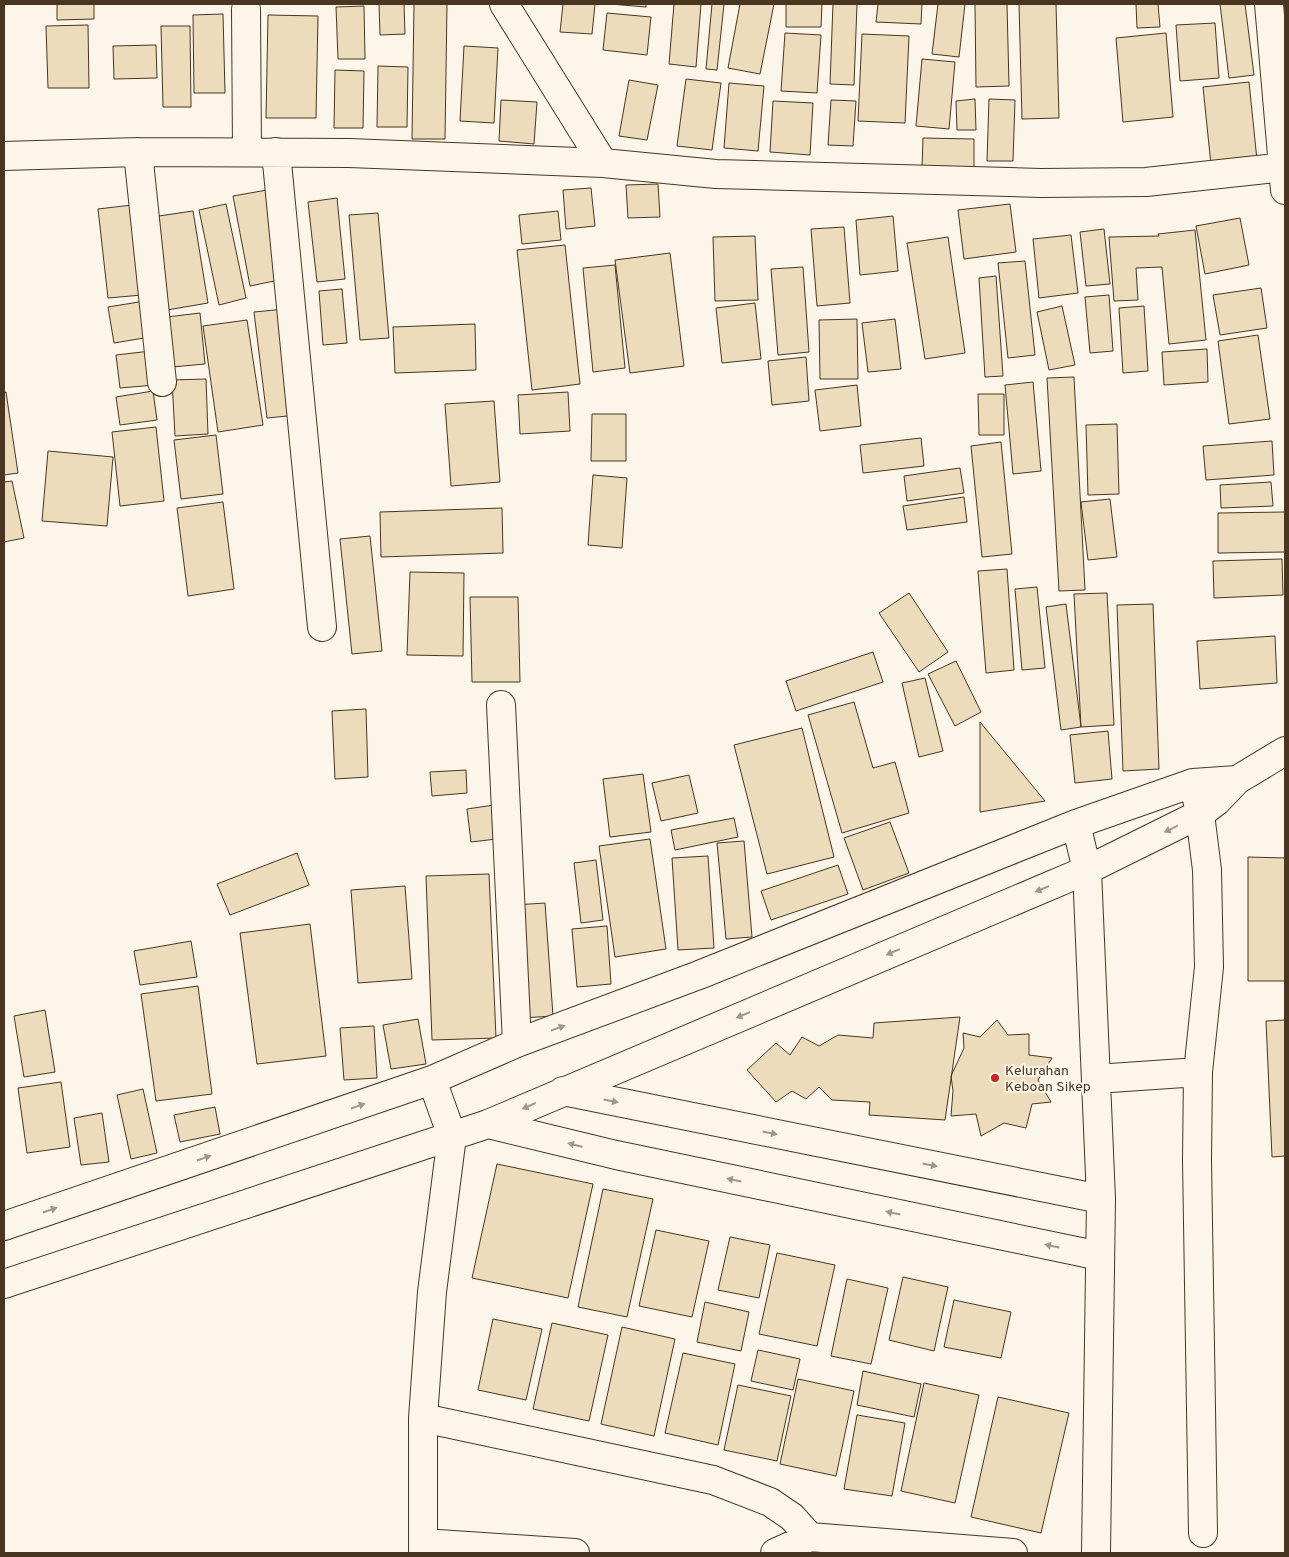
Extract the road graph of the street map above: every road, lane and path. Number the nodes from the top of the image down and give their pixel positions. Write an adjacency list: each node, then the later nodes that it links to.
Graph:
1 (504, 4): 8 (street)
2 (1269, 4): 9 (street)
3 (246, 9): 5 (street)
4 (138, 152): 5 (street); 7 (street); 10 (street)
5 (247, 152): 6 (street)
6 (276, 152): 8 (street); 11 (street)
7 (4, 156)
8 (603, 164): 9 (street)
9 (1285, 175)
10 (162, 382)
11 (322, 627)
12 (501, 705): 19 (street)
13 (1285, 751): 14 (street)
14 (1237, 780): 15 (street); 16 (street)
15 (1193, 783): 16 (street); 17 (street)
16 (1200, 814): 18 (street, one-way to 18); 20 (street)
17 (1076, 824): 18 (street); 19 (street, one-way to 17)
18 (1087, 870): 21 (street); 23 (street, one-way to 23)
19 (517, 1043): 22 (street)
20 (1198, 1072): 21 (street); 31 (street)
21 (1096, 1079): 26 (street)
22 (432, 1080): 25 (street); 27 (street, one-way to 22)
23 (563, 1091): 24 (street, one-way to 24); 26 (street, one-way to 26)
24 (488, 1124): 25 (street); 28 (street, one-way to 24)
25 (452, 1136): 29 (street); 30 (street)
26 (1101, 1199): 28 (street)
27 (4, 1226)
28 (1100, 1256): 37 (street)
29 (4, 1284)
30 (423, 1418): 32 (street); 33 (street)
31 (1204, 1533)
32 (810, 1537): 35 (street); 36 (street)
33 (423, 1548): 34 (street)
34 (575, 1553)
35 (775, 1553)
36 (1013, 1553)
37 (1096, 1553)

